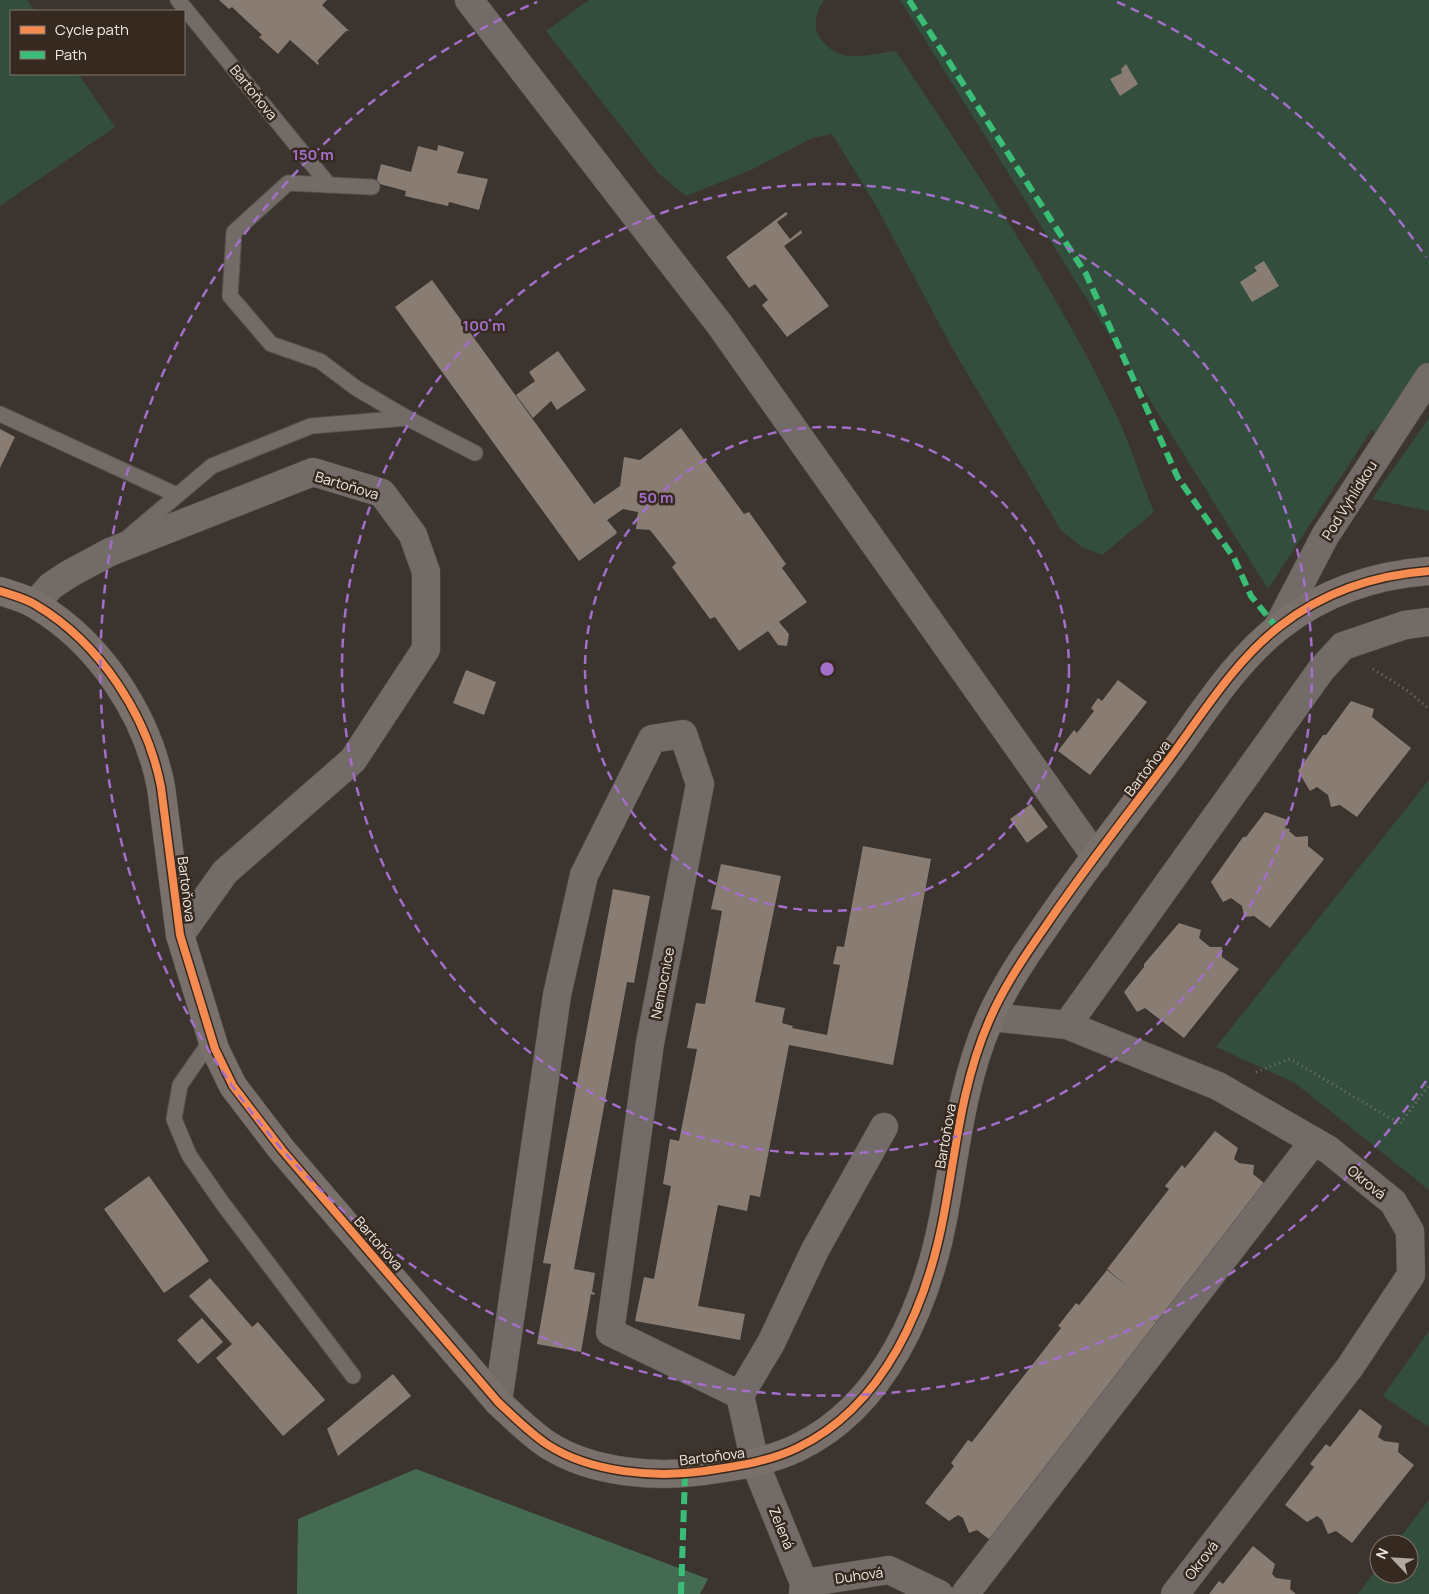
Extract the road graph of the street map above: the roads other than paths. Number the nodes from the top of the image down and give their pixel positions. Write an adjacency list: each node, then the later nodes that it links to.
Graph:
1 (178, 0): 3 (lane, Bartoňova)
2 (469, 0): 16 (street)
3 (329, 185): 4 (lane); 7 (lane)
4 (372, 187)
5 (1429, 377): 15 (street, Pod Vyhlídkou)
6 (0, 414): 9 (lane)
7 (407, 418): 8 (lane); 9 (lane, Bartoňova)
8 (475, 453)
9 (177, 495): 10 (lane, Bartoňova)
10 (110, 552): 13 (street, Bartoňova); 17 (street, Bartoňova)
11 (1429, 571): 15 (street, Bartoňova)
12 (0, 591): 13 (street, Bartoňova)
13 (35, 604): 17 (street, Bartoňova)
14 (1429, 622): 19 (street)
15 (1277, 628): 16 (street, Bartoňova)
16 (1096, 857): 18 (street, Bartoňova)
17 (180, 935): 20 (street, Bartoňova)
18 (990, 1017): 19 (street, Okrová); 26 (street, Bartoňova)
19 (1066, 1025): 22 (street, Okrová)
20 (212, 1039): 23 (lane); 25 (street, Bartoňova)
21 (884, 1128): 24 (street)
22 (1314, 1141): 29 (street); 30 (street, Okrová)
23 (353, 1376)
24 (740, 1395): 25 (street, Nemocnice); 26 (street, Zelená)
25 (498, 1402): 26 (street, Bartoňova)
26 (755, 1463): 27 (street, Zelená)
27 (804, 1589): 28 (street, Duhová)
28 (939, 1594)
29 (965, 1594)
30 (1175, 1594)

